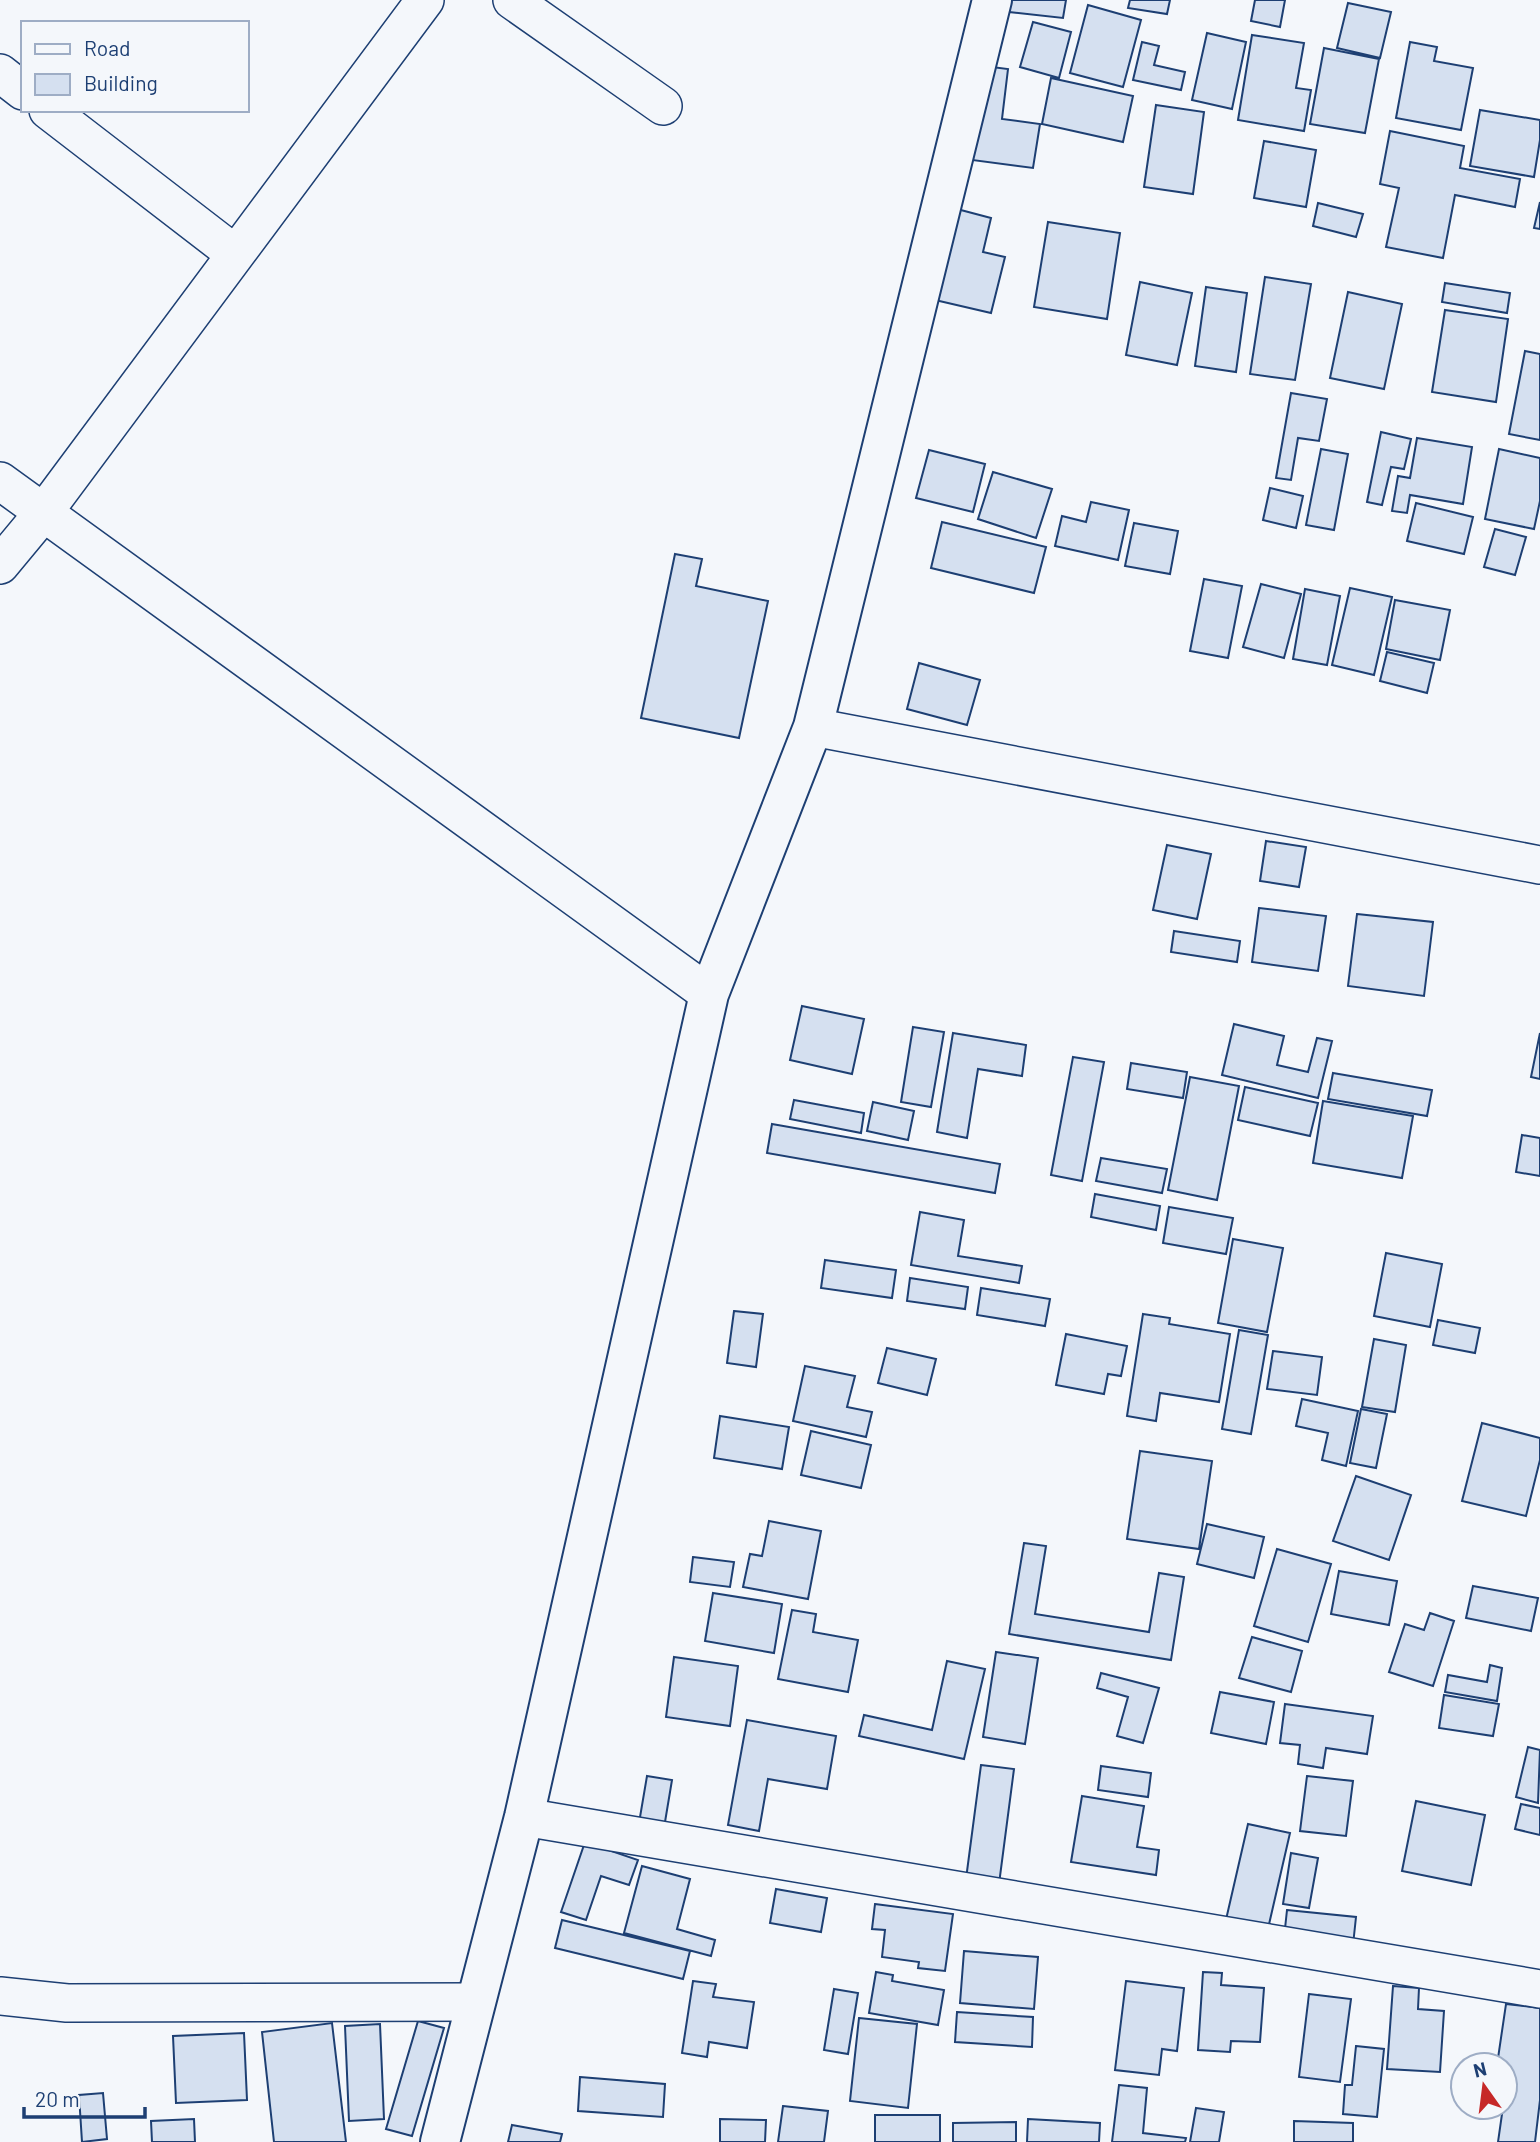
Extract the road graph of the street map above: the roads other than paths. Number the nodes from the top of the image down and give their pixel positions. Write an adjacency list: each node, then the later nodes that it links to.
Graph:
1 (425, 0): 8 (street)
2 (512, 0): 6 (street)
3 (992, 0): 12 (street)
4 (0, 73): 5 (street)
5 (21, 89)
6 (663, 106)
7 (51, 112): 8 (street)
8 (235, 254): 10 (street)
9 (0, 481): 10 (street)
10 (44, 512): 11 (street); 14 (street)
11 (0, 565)
12 (813, 727): 13 (street); 14 (street)
13 (1540, 865)
14 (709, 994): 15 (street)
15 (524, 1817): 16 (street); 18 (street)
16 (1540, 1989)
17 (0, 1996): 18 (street)
18 (476, 2002): 19 (street)
19 (440, 2142)

